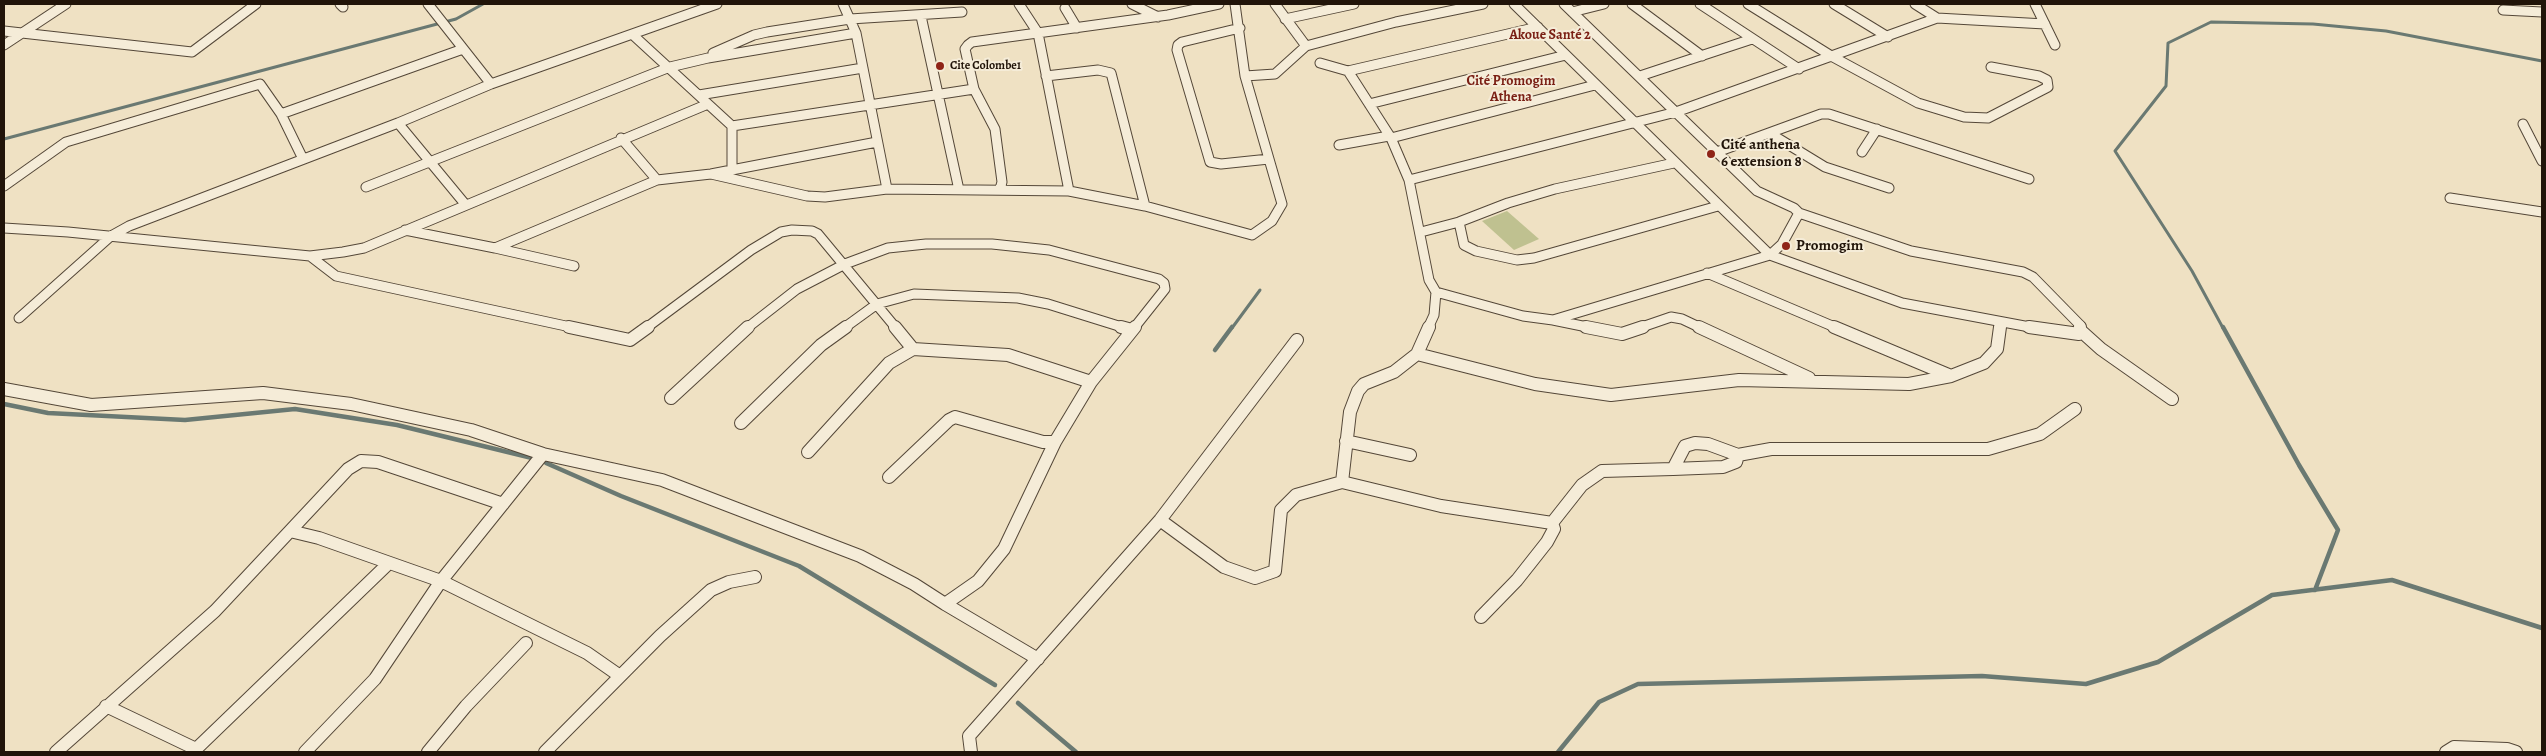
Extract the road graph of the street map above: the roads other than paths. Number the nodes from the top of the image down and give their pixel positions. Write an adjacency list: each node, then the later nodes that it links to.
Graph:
1 (66, 4): 38 (street)
2 (256, 4): 38 (street)
3 (428, 4): 47 (street)
4 (717, 4): 41 (street)
5 (843, 4): 31 (street)
6 (929, 4): 28 (street)
7 (1019, 4): 40 (street)
8 (1132, 4): 29 (street)
9 (1219, 4): 29 (street)
10 (1235, 4): 35 (street)
11 (1275, 4): 32 (street)
12 (1354, 4): 32 (street)
13 (1483, 4): 46 (street)
14 (1514, 4): 36 (street)
15 (1564, 4): 26 (street)
16 (1604, 4): 26 (street)
17 (1632, 4): 49 (street)
18 (1700, 4): 43 (street)
19 (1748, 4): 50 (street)
20 (1834, 4): 42 (street)
21 (1915, 4): 30 (street)
22 (2035, 4): 33 (street)
23 (1065, 8): 34 (street)
24 (2503, 10): 27 (street)
25 (962, 12): 28 (street)
26 (1572, 12): 60 (street)
27 (2542, 12)
28 (924, 15): 31 (street); 64 (street)
29 (1158, 17): 34 (street)
30 (1937, 18): 33 (street); 42 (street)
31 (850, 19): 39 (street); 51 (street)
32 (1285, 19): 46 (street)
33 (2045, 24): 45 (street)
34 (1077, 28): 40 (street)
35 (1240, 28): 59 (street); 84 (street)
36 (1538, 28): 48 (street); 57 (street)
37 (4, 31): 38 (street)
38 (23, 32): 44 (street)
39 (856, 33): 51 (street); 55 (street)
40 (1038, 33): 58 (street); 63 (street)
41 (633, 36): 53 (street); 61 (street)
42 (1888, 37): 50 (street)
43 (1752, 39): 49 (street); 56 (street)
44 (4, 45)
45 (2055, 45)
46 (1306, 46): 59 (street)
47 (462, 49): 61 (street); 70 (street)
48 (1566, 55): 62 (street); 67 (street)
49 (1702, 56): 60 (street)
50 (1833, 57): 54 (street); 56 (street)
51 (693, 62): 53 (street)
52 (1320, 63): 57 (street)
53 (670, 67): 65 (street); 87 (street)
54 (1991, 67)
55 (863, 68): 65 (street); 68 (street)
56 (1799, 69): 69 (street)
57 (1348, 71): 67 (street)
58 (1046, 76): 99 (street); 102 (street)
59 (1245, 76): 84 (street)
60 (1640, 76): 69 (street)
61 (492, 84): 71 (street)
62 (1595, 85): 72 (street); 77 (street)
63 (974, 89): 64 (street); 97 (street)
64 (938, 94): 68 (street); 98 (street)
65 (699, 95): 66 (street)
66 (708, 104): 74 (street); 78 (street)
67 (1369, 104): 77 (street)
68 (870, 105): 74 (street); 79 (street)
69 (1676, 112): 72 (street); 81 (street)
70 (281, 114): 83 (street); 93 (street)
71 (398, 123): 83 (street); 87 (street)
72 (1633, 124): 86 (street); 92 (street)
73 (2523, 124): 85 (street)
74 (732, 126): 88 (street)
75 (1877, 129): 76 (street); 82 (street); 90 (street)
76 (1771, 134): 81 (street); 95 (street)
77 (1390, 137): 80 (street); 92 (street)
78 (621, 138): 91 (street); 101 (street)
79 (877, 142): 88 (street); 96 (street)
80 (1339, 144)
81 (1717, 152): 105 (street)
82 (1862, 152)
83 (303, 159): 110 (street)
84 (1269, 159): 102 (street)
85 (2542, 161)
86 (1674, 163): 103 (street); 106 (street)
87 (431, 164): 94 (street); 101 (street)
88 (732, 170): 89 (street)
89 (711, 174): 91 (street); 96 (street)
90 (2029, 179)
91 (657, 180): 111 (street)
92 (1409, 180): 109 (street)
93 (4, 186)
94 (366, 187)
95 (1889, 188)
96 (887, 189): 98 (street)
97 (1000, 189): 98 (street); 99 (street)
98 (959, 190)
99 (1069, 191): 102 (street)
100 (2450, 198): 104 (street)
101 (465, 204): 108 (street)
102 (1145, 206)
103 (1718, 206): 106 (street); 112 (street)
104 (2542, 212)
105 (1799, 214): 112 (street); 123 (street)
106 (1460, 222): 109 (street)
107 (4, 228): 110 (street)
108 (405, 230): 111 (street); 113 (street)
109 (1421, 232): 117 (street)
110 (111, 236): 113 (street); 119 (street)
111 (495, 248): 115 (street)
112 (1770, 255): 116 (street); 121 (street)
113 (310, 256): 114 (street)
114 (845, 264): 118 (street); 122 (street); 131 (street)
115 (574, 266)
116 (1707, 273): 120 (street); 127 (street)
117 (1436, 292): 120 (street); 126 (street)
118 (877, 304): 122 (street); 125 (street); 134 (street)
119 (19, 318)
120 (1552, 320): 128 (street)
121 (2001, 322): 123 (street); 127 (street)
122 (1132, 330): 129 (street)
123 (2081, 331): 132 (street)
124 (1297, 340): 145 (street)
125 (913, 349): 129 (street); 137 (street)
126 (1417, 354): 128 (street); 135 (street)
127 (1951, 376): 128 (street)
128 (1813, 380)
129 (1091, 382): 136 (street)
130 (4, 389): 138 (street)
131 (671, 398)
132 (2172, 399)
133 (2075, 409): 140 (street)
134 (741, 423)
135 (1346, 441): 139 (street); 143 (street)
136 (1055, 442): 142 (street); 151 (street)
137 (808, 452)
138 (543, 454): 144 (street); 151 (street)
139 (1410, 455)
140 (1738, 455): 141 (street); 141 (street)
141 (1673, 469): 146 (street)
142 (889, 477)
143 (1342, 482): 145 (street); 146 (street)
144 (503, 504): 147 (street); 150 (street)
145 (1160, 520): 154 (street)
146 (1552, 523): 152 (street)
147 (290, 531): 148 (street); 156 (street)
148 (389, 563): 150 (street); 157 (street)
149 (755, 577): 155 (street)
150 (441, 581): 155 (street); 160 (street)
151 (945, 604): 154 (street)
152 (1482, 617)
153 (526, 643): 161 (street)
154 (1038, 659): 163 (street)
155 (620, 676): 162 (street)
156 (106, 706): 157 (street); 159 (street)
157 (194, 751)
158 (2511, 751): 164 (street)
159 (56, 752)
160 (305, 752)
161 (428, 752)
162 (545, 752)
163 (971, 752)
164 (2446, 752)

